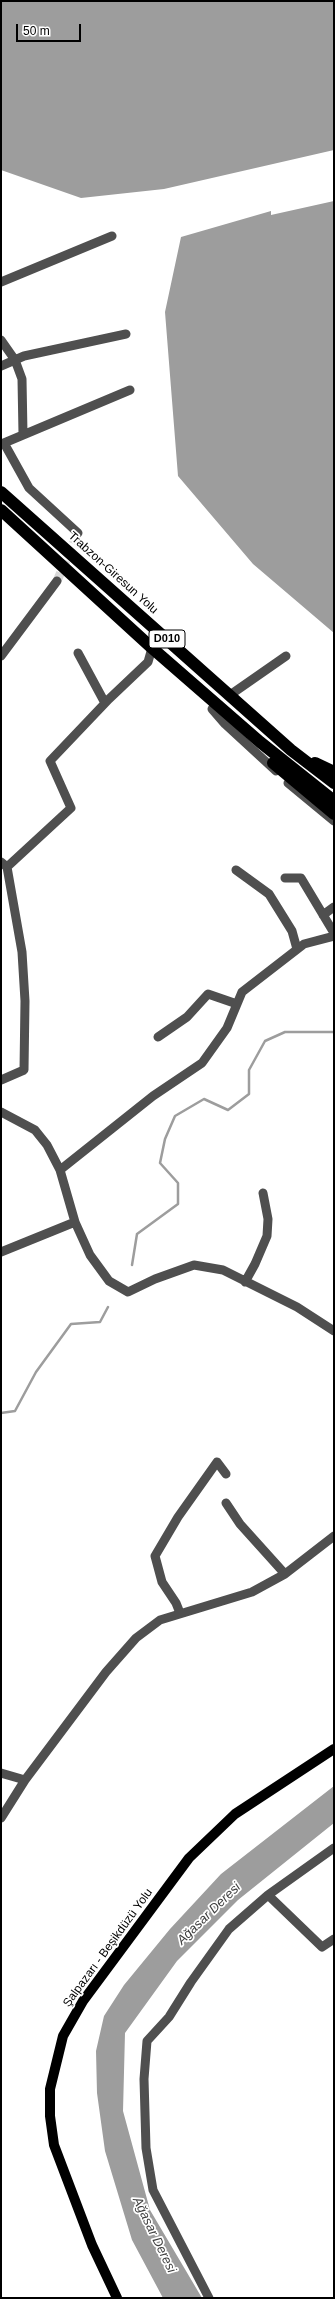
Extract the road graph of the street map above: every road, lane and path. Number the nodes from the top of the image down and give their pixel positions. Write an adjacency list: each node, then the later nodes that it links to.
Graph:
1 (112, 236): 2 (street)
2 (1, 282)
3 (126, 334): 5 (street)
4 (1, 340): 5 (street)
5 (15, 360): 6 (street); 8 (street)
6 (1, 366)
7 (130, 390): 8 (street)
8 (23, 434): 9 (street)
9 (2, 443): 12 (street)
10 (1, 492): 18 (highway, Trabzon-Giresun Yolu / D010)
11 (1, 510): 14 (highway, D010)
12 (78, 534)
13 (57, 581): 16 (street)
14 (152, 648): 19 (street); 20 (highway); 24 (highway, D010)
15 (78, 653): 19 (street)
16 (1, 656)
17 (286, 656): 18 (street)
18 (230, 695): 21 (highway, Trabzon-Giresun Yolu / D010)
19 (105, 703): 27 (street)
20 (212, 709): 25 (highway); 26 (street)
21 (291, 750): 22 (highway); 23 (highway, Trabzon-Giresun Yolu / D010)
22 (334, 772)
23 (334, 784)
24 (334, 801)
25 (334, 814)
26 (334, 821)
27 (4, 865): 36 (street)
28 (236, 870): 33 (street)
29 (285, 878): 31 (street)
30 (334, 907): 31 (street)
31 (323, 915): 32 (street)
32 (334, 935): 33 (street)
33 (297, 949): 34 (street)
34 (237, 1004): 35 (street); 38 (street)
35 (158, 1036)
36 (1, 1080)
37 (1, 1112): 38 (street)
38 (60, 1170): 40 (street)
39 (263, 1193): 42 (street)
40 (75, 1222): 41 (street); 42 (street)
41 (1, 1252)
42 (245, 1282): 43 (street)
43 (334, 1331)
44 (226, 1474): 48 (street)
45 (226, 1503): 47 (street)
46 (334, 1536): 47 (street)
47 (285, 1574): 48 (street)
48 (180, 1613): 51 (street)
49 (334, 1749): 56 (main road, Şalpazarı - Beşikdüzü Yolu)
50 (1, 1773): 51 (street)
51 (25, 1780): 52 (street)
52 (1, 1818)
53 (333, 1850): 54 (street)
54 (268, 1895): 55 (street); 57 (street)
55 (334, 1939)
56 (117, 2298)
57 (209, 2298)

